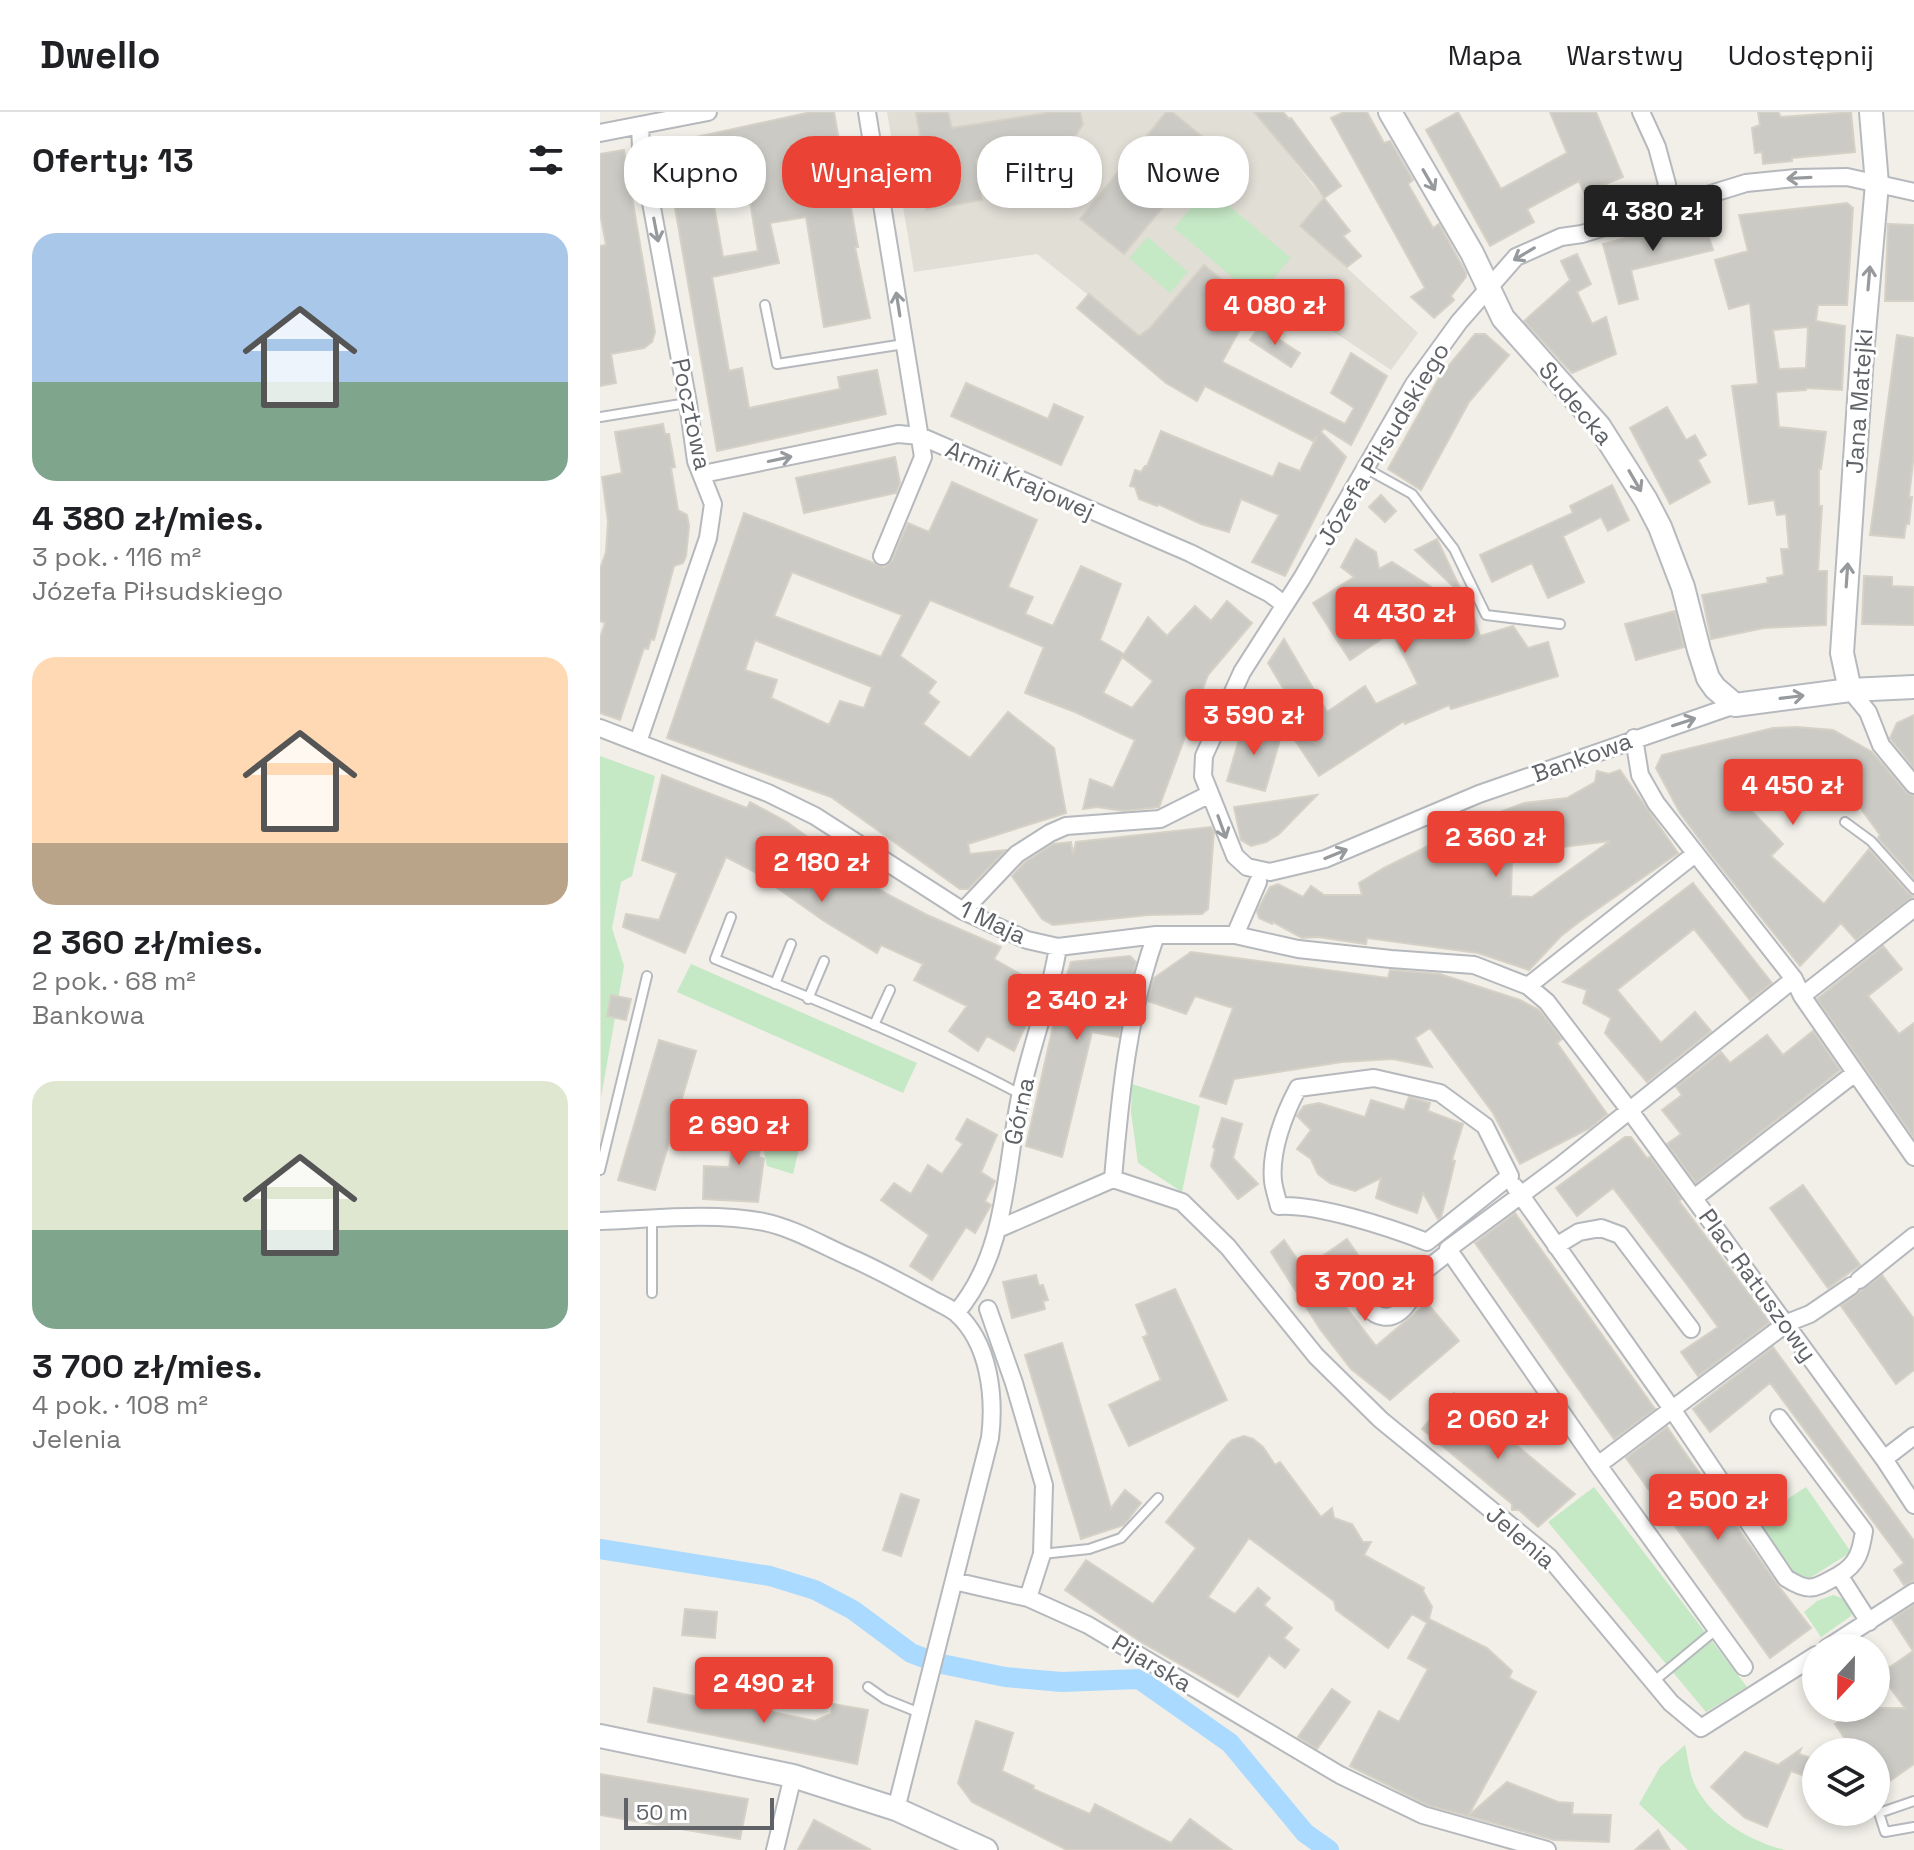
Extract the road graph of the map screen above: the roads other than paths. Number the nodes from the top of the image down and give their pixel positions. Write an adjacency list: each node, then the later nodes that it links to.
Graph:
1 (708, 112): 6 (street)
2 (867, 112): 13 (street, Armii Krajowej, one-way to 2)
3 (1390, 112): 11 (street, Sudecka, one-way to 11)
4 (1641, 112): 10 (street)
5 (1871, 112): 8 (street, Jana Matejki)
6 (640, 125): 7 (street); 14 (street, Pocztowa, one-way to 14)
7 (600, 133)
8 (1877, 184): 9 (street, Józefa Piłsudskiego); 10 (street, Józefa Piłsudskiego, one-way to 10); 23 (street, Jana Matejki, one-way to 8)
9 (1914, 192)
10 (1659, 210): 11 (street, Józefa Piłsudskiego, one-way to 11)
11 (1489, 285): 17 (street, Józefa Piłsudskiego); 24 (street, Sudecka, one-way to 24)
12 (765, 305): 13 (lane)
13 (904, 344): 16 (street, Armii Krajowej)
14 (688, 403): 15 (lane); 18 (street, Pocztowa)
15 (600, 417)
16 (920, 436): 18 (street, one-way to 16); 19 (street); 20 (street, Armii Krajowej)
17 (1365, 468): 20 (street, Józefa Piłsudskiego); 21 (lane)
18 (703, 474): 27 (street, Pocztowa)
19 (882, 556)
20 (1285, 605): 29 (street, Józefa Piłsudskiego)
21 (1560, 624)
22 (1914, 687): 23 (street, Bankowa)
23 (1850, 690): 24 (street, Bankowa, one-way to 23); 28 (street)
24 (1735, 705): 26 (street, Bankowa, one-way to 24)
25 (600, 728): 27 (street, 1 Maja)
26 (1634, 738): 31 (street); 32 (street, Bankowa, one-way to 26)
27 (638, 742): 35 (street, 1 Maja)
28 (1914, 785)
29 (1210, 794): 32 (street, Józefa Piłsudskiego, one-way to 32); 35 (street)
30 (1845, 822): 33 (lane)
31 (1695, 854): 43 (street); 45 (street)
32 (1259, 876): 38 (street)
33 (1914, 889)
34 (1914, 908): 47 (street)
35 (963, 911): 40 (street, 1 Maja)
36 (731, 917): 44 (lane)
37 (1156, 935): 38 (street, 1 Maja); 40 (street, 1 Maja); 56 (street)
38 (1235, 935): 45 (street, 1 Maja)
39 (791, 944): 44 (lane)
40 (1058, 947): 51 (street, Górna)
41 (824, 961): 48 (lane)
42 (647, 976): 54 (lane)
43 (1794, 979): 47 (street); 52 (street)
44 (775, 984): 48 (lane)
45 (1528, 986): 52 (street)
46 (890, 990): 49 (lane)
47 (1802, 996): 50 (street)
48 (808, 999): 49 (lane)
49 (874, 1025): 51 (lane)
50 (1855, 1073): 53 (street); 58 (street, Plac Ratuszowy)
51 (1021, 1095): 61 (street, Górna)
52 (1630, 1111): 57 (street); 58 (street)
53 (1914, 1157)
54 (600, 1170)
55 (1510, 1176): 55 (street); 57 (street)
56 (1113, 1179): 61 (street); 88 (street, Jelenia)
57 (1520, 1197): 63 (street); 64 (street)
58 (1694, 1198): 69 (street, Plac Ratuszowy)
59 (652, 1220): 60 (street); 66 (lane); 68 (street)
60 (600, 1221)
61 (998, 1229): 68 (street)
62 (1914, 1236): 69 (street)
63 (1556, 1246): 70 (street); 71 (street)
64 (1449, 1250): 65 (street); 75 (street)
65 (1418, 1276)
66 (652, 1293)
67 (988, 1309): 78 (street)
68 (956, 1313): 80 (street)
69 (1787, 1323): 71 (street); 74 (street, Plac Ratuszowy)
70 (1691, 1329)
71 (1672, 1409): 75 (street); 79 (street)
72 (1779, 1418): 79 (street)
73 (1914, 1436): 74 (street)
74 (1884, 1459): 77 (street, Plac Ratuszowy)
75 (1598, 1465): 84 (street)
76 (1158, 1498): 78 (lane)
77 (1914, 1505)
78 (1042, 1554): 82 (street)
79 (1839, 1575): 83 (street)
80 (954, 1581): 82 (street, Pijarska); 90 (street)
81 (1914, 1592): 83 (street)
82 (1028, 1598): 98 (street, Pijarska)
83 (1872, 1619): 85 (street)
84 (1717, 1629): 87 (street); 88 (lane)
85 (1849, 1634)
86 (1802, 1664): 88 (street, Jelenia)
87 (1744, 1667)
88 (1653, 1682)
89 (868, 1687): 90 (lane)
90 (920, 1713): 94 (street)
91 (600, 1736): 92 (street)
92 (793, 1776): 94 (street); 96 (street)
93 (1914, 1801): 95 (lane)
94 (896, 1809): 97 (street)
95 (1914, 1827)
96 (775, 1850)
97 (984, 1850)
98 (1547, 1850)

